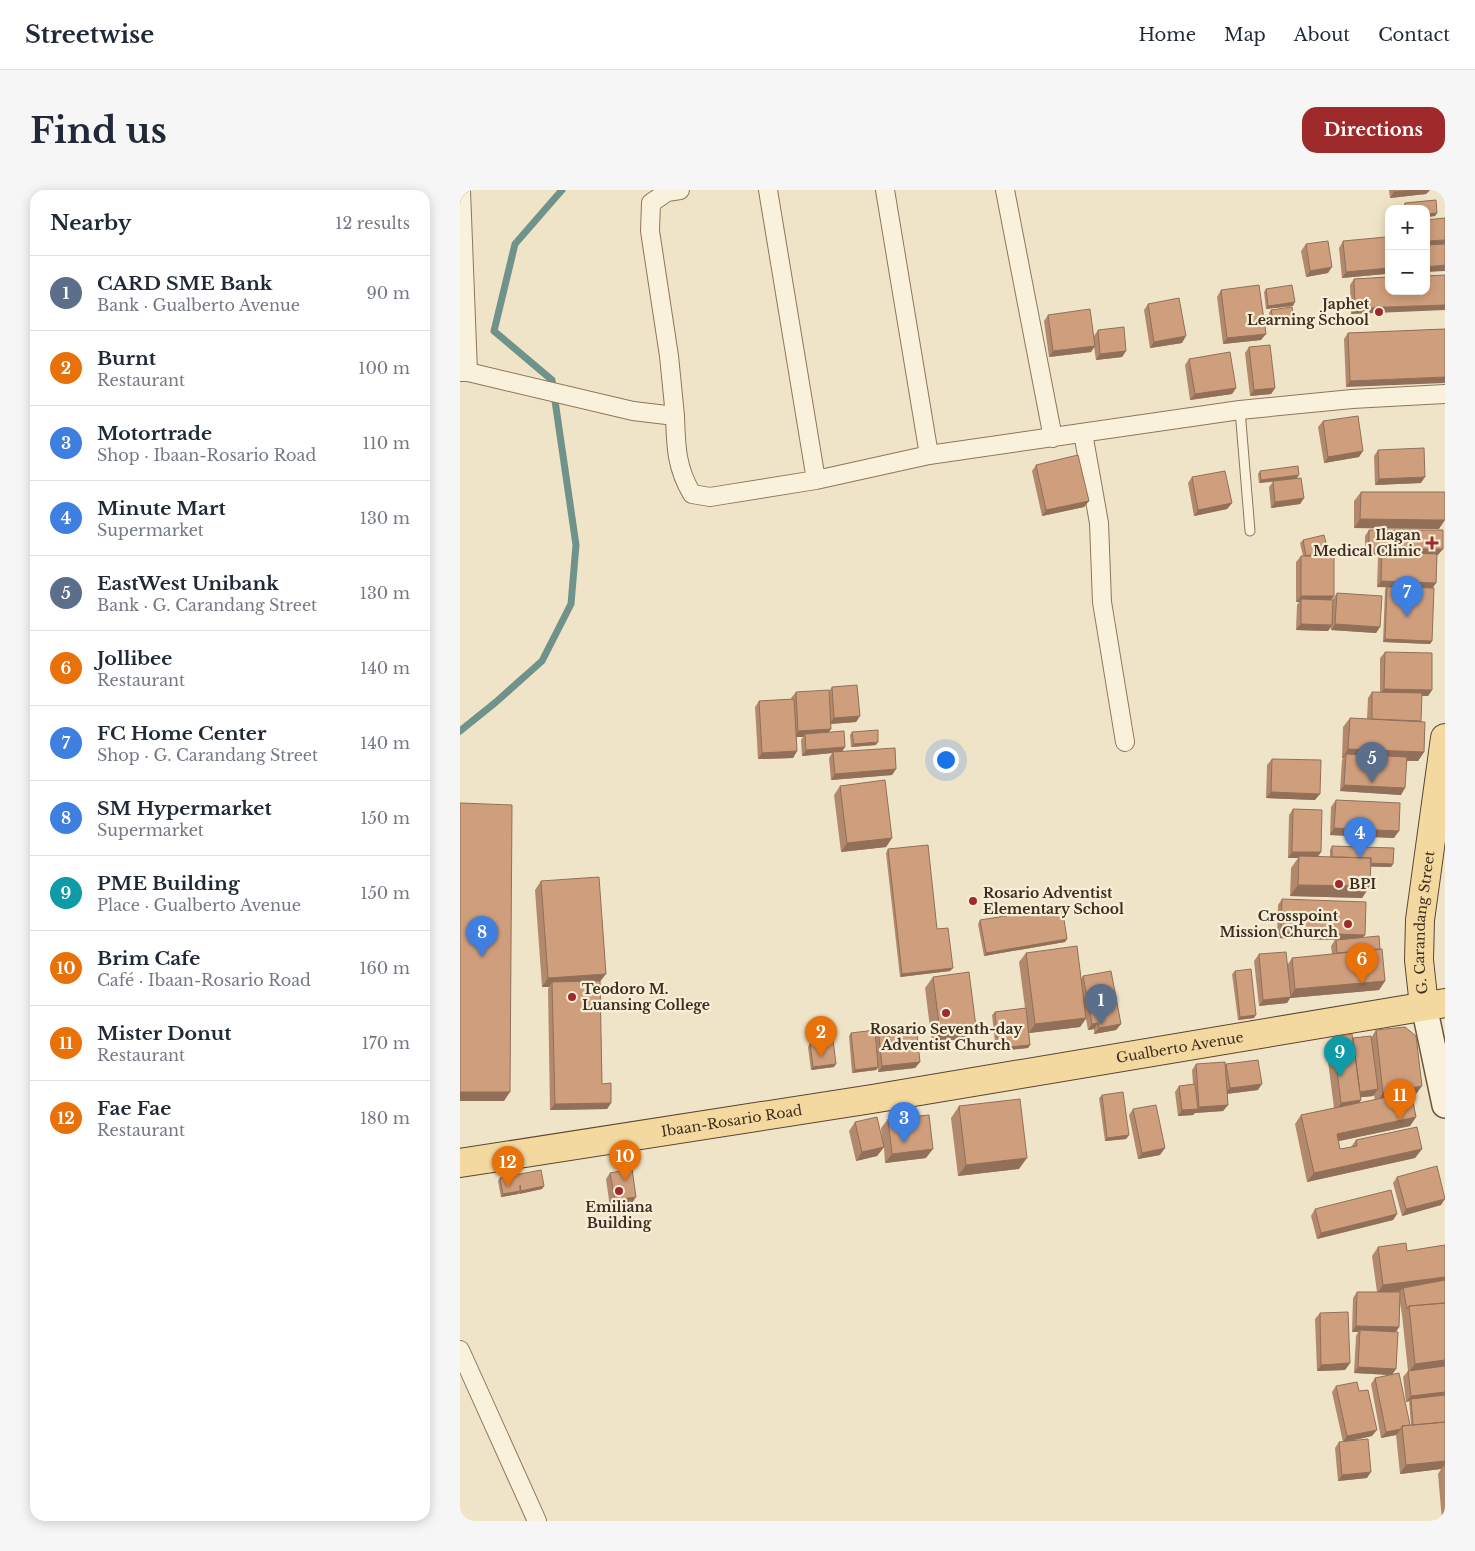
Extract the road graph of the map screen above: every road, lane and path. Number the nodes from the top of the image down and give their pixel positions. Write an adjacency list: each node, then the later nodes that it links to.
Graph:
1 (461, 190): 6 (street)
2 (680, 190): 10 (street)
3 (768, 190): 14 (street)
4 (885, 190): 13 (street)
5 (1005, 190): 12 (street)
6 (462, 276): 7 (street)
7 (464, 372): 10 (street)
8 (1445, 394): 9 (street)
9 (1240, 410): 11 (street); 15 (lane)
10 (675, 416): 14 (street)
11 (1083, 433): 12 (street); 17 (street)
12 (1053, 438): 13 (street)
13 (929, 456): 14 (street)
14 (816, 480)
15 (1250, 531)
16 (1445, 738): 18 (main road, G. Carandang Street)
17 (1125, 742)
18 (1434, 1004): 19 (main road, Gualberto Avenue); 20 (main road, G. Carandang Street)
19 (915, 1091): 21 (main road, Ibaan-Rosario Road)
20 (1445, 1105)
21 (460, 1163)
22 (460, 1350): 23 (street)
23 (537, 1521)

